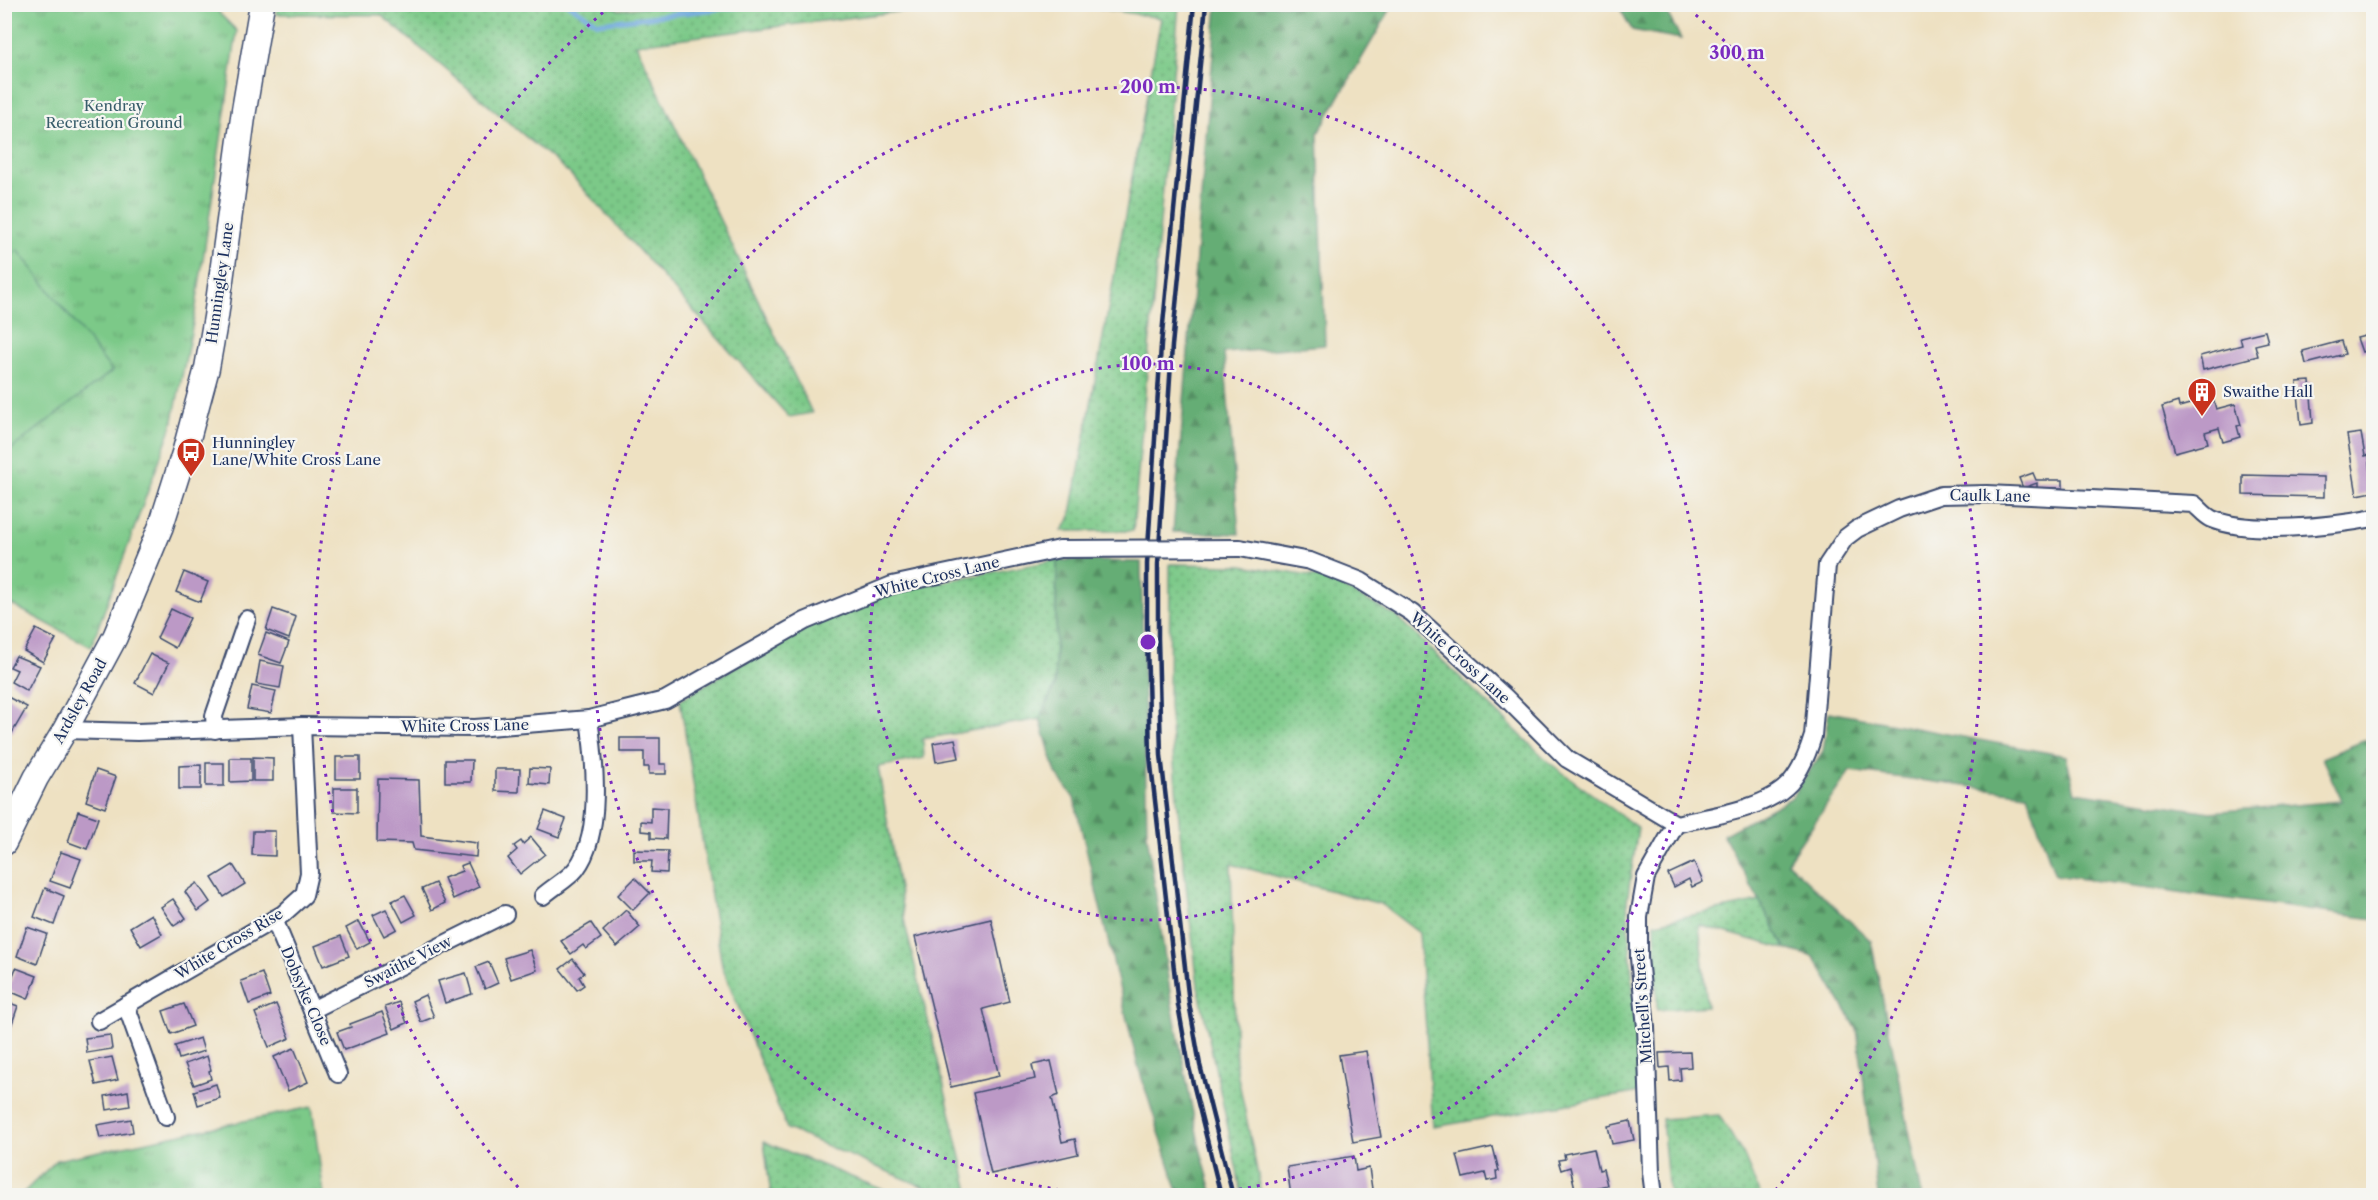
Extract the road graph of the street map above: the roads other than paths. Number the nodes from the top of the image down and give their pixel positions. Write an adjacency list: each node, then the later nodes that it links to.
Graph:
1 (262, 4): 3 (main road, Hunningley Lane)
2 (2373, 518): 9 (street, Caulk Lane)
3 (149, 555): 7 (main road, Ardsley Road)
4 (247, 619): 8 (street)
5 (588, 719): 6 (street, White Cross Lane); 9 (street, White Cross Lane, bridge); 11 (street)
6 (302, 726): 8 (street, White Cross Lane); 13 (street, White Cross Rise)
7 (65, 730): 8 (street, White Cross Lane); 10 (main road, Ardsley Road)
8 (215, 730)
9 (1676, 824): 19 (street, Mitchell's Street)
10 (4, 843)
11 (543, 896)
12 (505, 914): 15 (street, Swaithe View)
13 (274, 919): 14 (street, White Cross Rise); 15 (street, Dobsyke Close)
14 (126, 1005): 16 (street, White Cross Rise); 18 (street)
15 (312, 1011): 17 (street, Dobsyke Close)
16 (99, 1021)
17 (338, 1074)
18 (166, 1117)
19 (1654, 1196)

